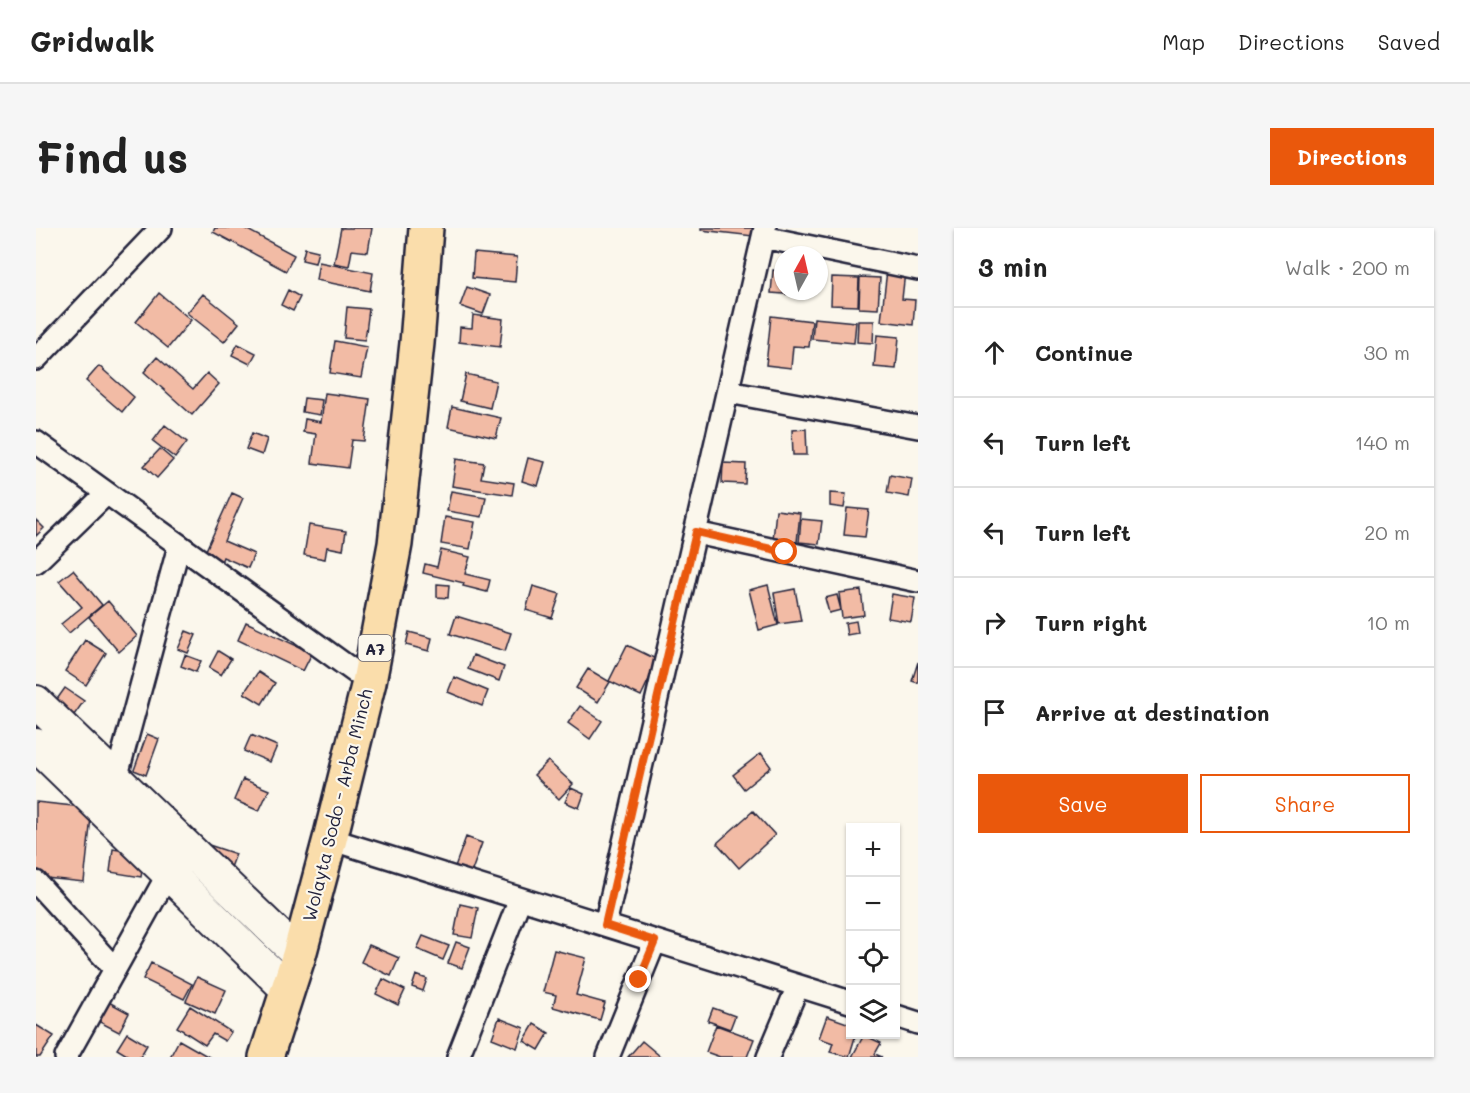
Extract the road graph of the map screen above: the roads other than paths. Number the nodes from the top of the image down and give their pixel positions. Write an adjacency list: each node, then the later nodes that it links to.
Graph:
1 (161, 228): 5 (street)
2 (426, 228): 14 (highway, Wolayta Sodo - Arba Minch / A7)
3 (764, 232): 4 (street); 6 (street)
4 (918, 269)
5 (36, 359)
6 (728, 392): 7 (street); 10 (street)
7 (918, 427)
8 (36, 442): 9 (street)
9 (106, 493): 11 (street); 12 (street)
10 (696, 532): 13 (street); 22 (street)
11 (179, 546): 14 (street); 17 (street)
12 (36, 562)
13 (918, 581)
14 (369, 682): 18 (highway, Wolayta Sodo - Arba Minch / A7)
15 (36, 702): 17 (street)
16 (36, 745): 19 (street)
17 (116, 779): 24 (street)
18 (330, 839): 21 (street); 24 (highway, Wolayta Sodo - Arba Minch / A7)
19 (168, 874): 25 (street); 27 (street)
20 (36, 882): 25 (street)
21 (520, 899): 22 (street); 33 (street)
22 (605, 925): 23 (street)
23 (655, 941): 26 (street); 34 (street)
24 (299, 955): 27 (highway, Wolayta Sodo - Arba Minch / A7)
25 (114, 968): 31 (street)
26 (798, 986): 28 (street); 35 (street)
27 (288, 989): 32 (highway, Wolayta Sodo - Arba Minch / A7)
28 (846, 1001)
29 (900, 1017): 30 (street)
30 (918, 1023)
31 (66, 1057)
32 (266, 1057)
33 (458, 1057)
34 (608, 1057)
35 (768, 1057)

